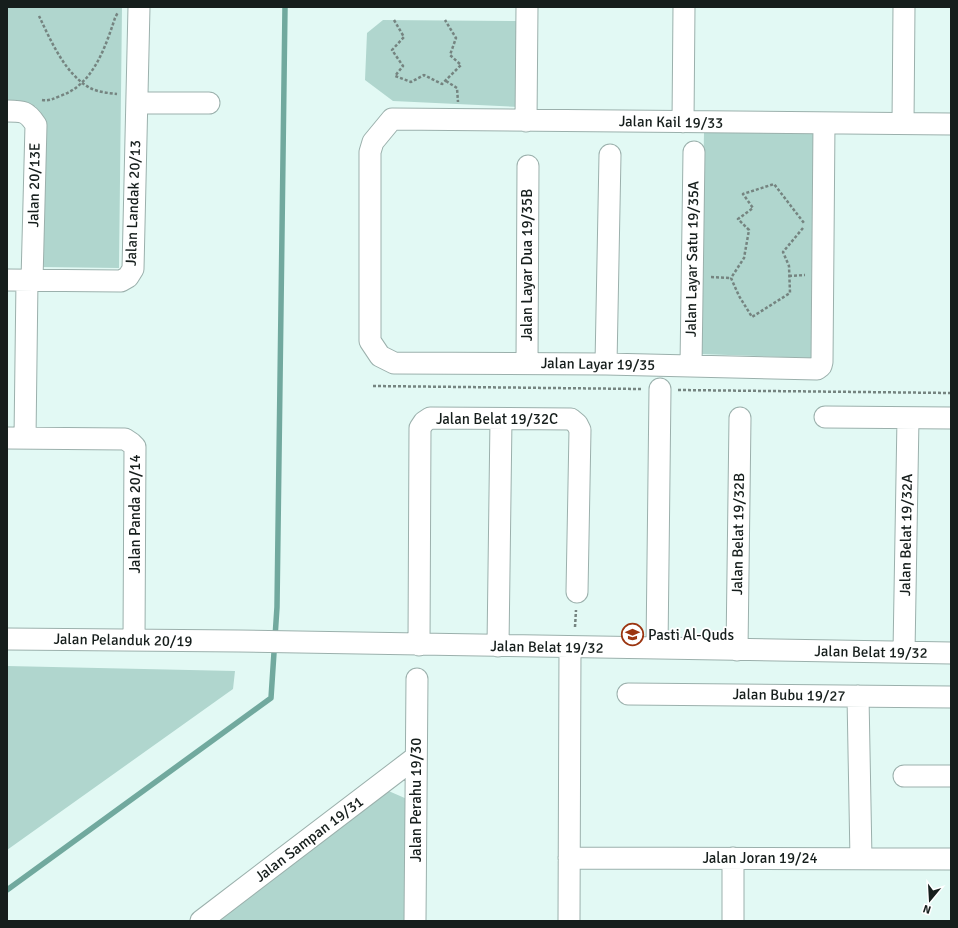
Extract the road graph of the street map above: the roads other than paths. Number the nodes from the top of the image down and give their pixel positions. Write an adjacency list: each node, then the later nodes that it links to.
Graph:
1 (139, 7): 5 (street, Jalan Landak 20/13)
2 (527, 7): 9 (street)
3 (684, 7): 10 (street)
4 (904, 7): 12 (street)
5 (137, 99): 6 (street); 17 (street, Jalan Landak 20/13)
6 (209, 103)
7 (7, 111): 17 (street, Jalan 20/13E)
8 (392, 120): 9 (street, Jalan Kail 19/33); 18 (street, Jalan Layar 19/35)
9 (526, 121): 10 (street, Jalan Kail 19/33)
10 (682, 122): 11 (street, Jalan Kail 19/33)
11 (824, 123): 12 (street, Jalan Kail 19/33); 20 (street, Jalan Layar 19/35)
12 (903, 123): 13 (street, Jalan Kail 19/33)
13 (951, 124)
14 (694, 152): 20 (street, Jalan Layar Satu 19/35A)
15 (610, 155): 19 (street)
16 (528, 166): 18 (street, Jalan Layar Dua 19/35B)
17 (22, 280): 27 (street, Jalan 20/13E)
18 (527, 363): 19 (street, Jalan Layar 19/35)
19 (606, 364): 20 (street, Jalan Layar 19/35)
20 (690, 366)
21 (660, 390): 35 (street)
22 (825, 417): 24 (street)
23 (740, 418): 36 (street, Jalan Belat 19/32B)
24 (908, 418): 25 (street); 37 (street, Jalan Belat 19/32A)
25 (951, 418)
26 (501, 419): 28 (street, Jalan Belat 19/32C); 32 (street, Jalan Belat 19/32C); 33 (street)
27 (16, 438): 30 (street, Jalan Panda 20/14)
28 (577, 592)
29 (7, 639): 30 (street, Jalan Pelanduk 20/19)
30 (134, 640): 31 (street, Jalan Pelanduk 20/19)
31 (239, 642): 32 (street, Jalan Belat 19/32)
32 (419, 645): 33 (street, Jalan Belat 19/32)
33 (498, 646): 34 (street, Jalan Belat 19/32)
34 (572, 647): 35 (street, Jalan Belat 19/32); 46 (street)
35 (657, 648): 36 (street, Jalan Belat 19/32)
36 (737, 650): 37 (street, Jalan Belat 19/32)
37 (904, 652): 38 (street, Jalan Belat 19/32)
38 (951, 653)
39 (417, 679): 43 (street, Jalan Perahu 19/30)
40 (628, 694): 41 (street, Jalan Bubu 19/27)
41 (858, 696): 42 (street, Jalan Bubu 19/27); 48 (street)
42 (951, 697)
43 (416, 757): 50 (street, Jalan Sampan 19/31); 51 (street, Jalan Perahu 19/30)
44 (904, 776): 45 (street)
45 (951, 776)
46 (569, 858): 47 (street, Jalan Joran 19/24); 52 (street)
47 (733, 858): 48 (street, Jalan Joran 19/24); 53 (street)
48 (861, 859): 49 (street, Jalan Joran 19/24)
49 (951, 859)
50 (201, 921)
51 (415, 921)
52 (569, 921)
53 (733, 921)

